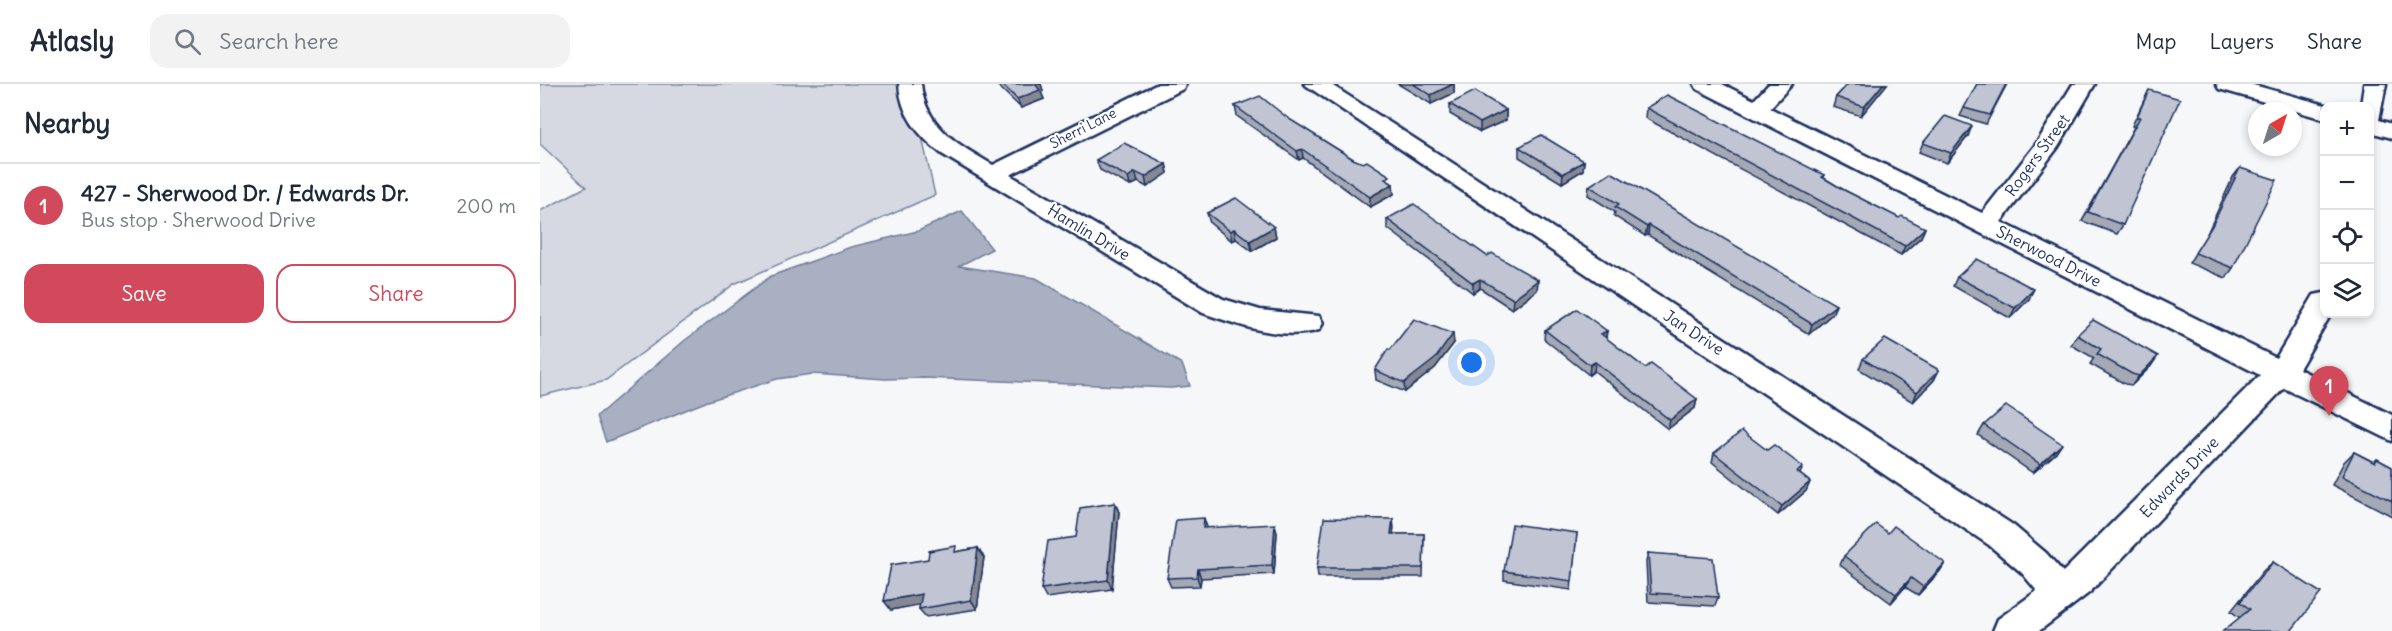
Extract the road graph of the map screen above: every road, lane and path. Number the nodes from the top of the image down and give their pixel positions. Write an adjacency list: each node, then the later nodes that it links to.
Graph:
1 (910, 84): 14 (street, Hamlin Drive)
2 (1175, 84): 14 (street, Sherri Lane)
3 (1315, 84): 20 (street, Jan Drive)
4 (1705, 84): 10 (street, Sherwood Drive)
5 (1781, 84): 10 (street)
6 (2084, 84): 15 (street, Rogers Street)
7 (2228, 84): 11 (street)
8 (2374, 84): 9 (street)
9 (2372, 102)
10 (1756, 110): 15 (street, Sherwood Drive)
11 (2320, 111)
12 (2374, 126): 13 (street)
13 (2392, 131)
14 (992, 174): 17 (street, Hamlin Drive)
15 (1986, 224): 18 (street, Sherwood Drive)
16 (2320, 311): 18 (street, Edwards Drive)
17 (1309, 324)
18 (2281, 372): 19 (street, Sherwood Drive); 20 (street, Edwards Drive)
19 (2392, 429)
20 (2061, 595): 21 (street, Edwards Drive)
21 (2011, 631)

